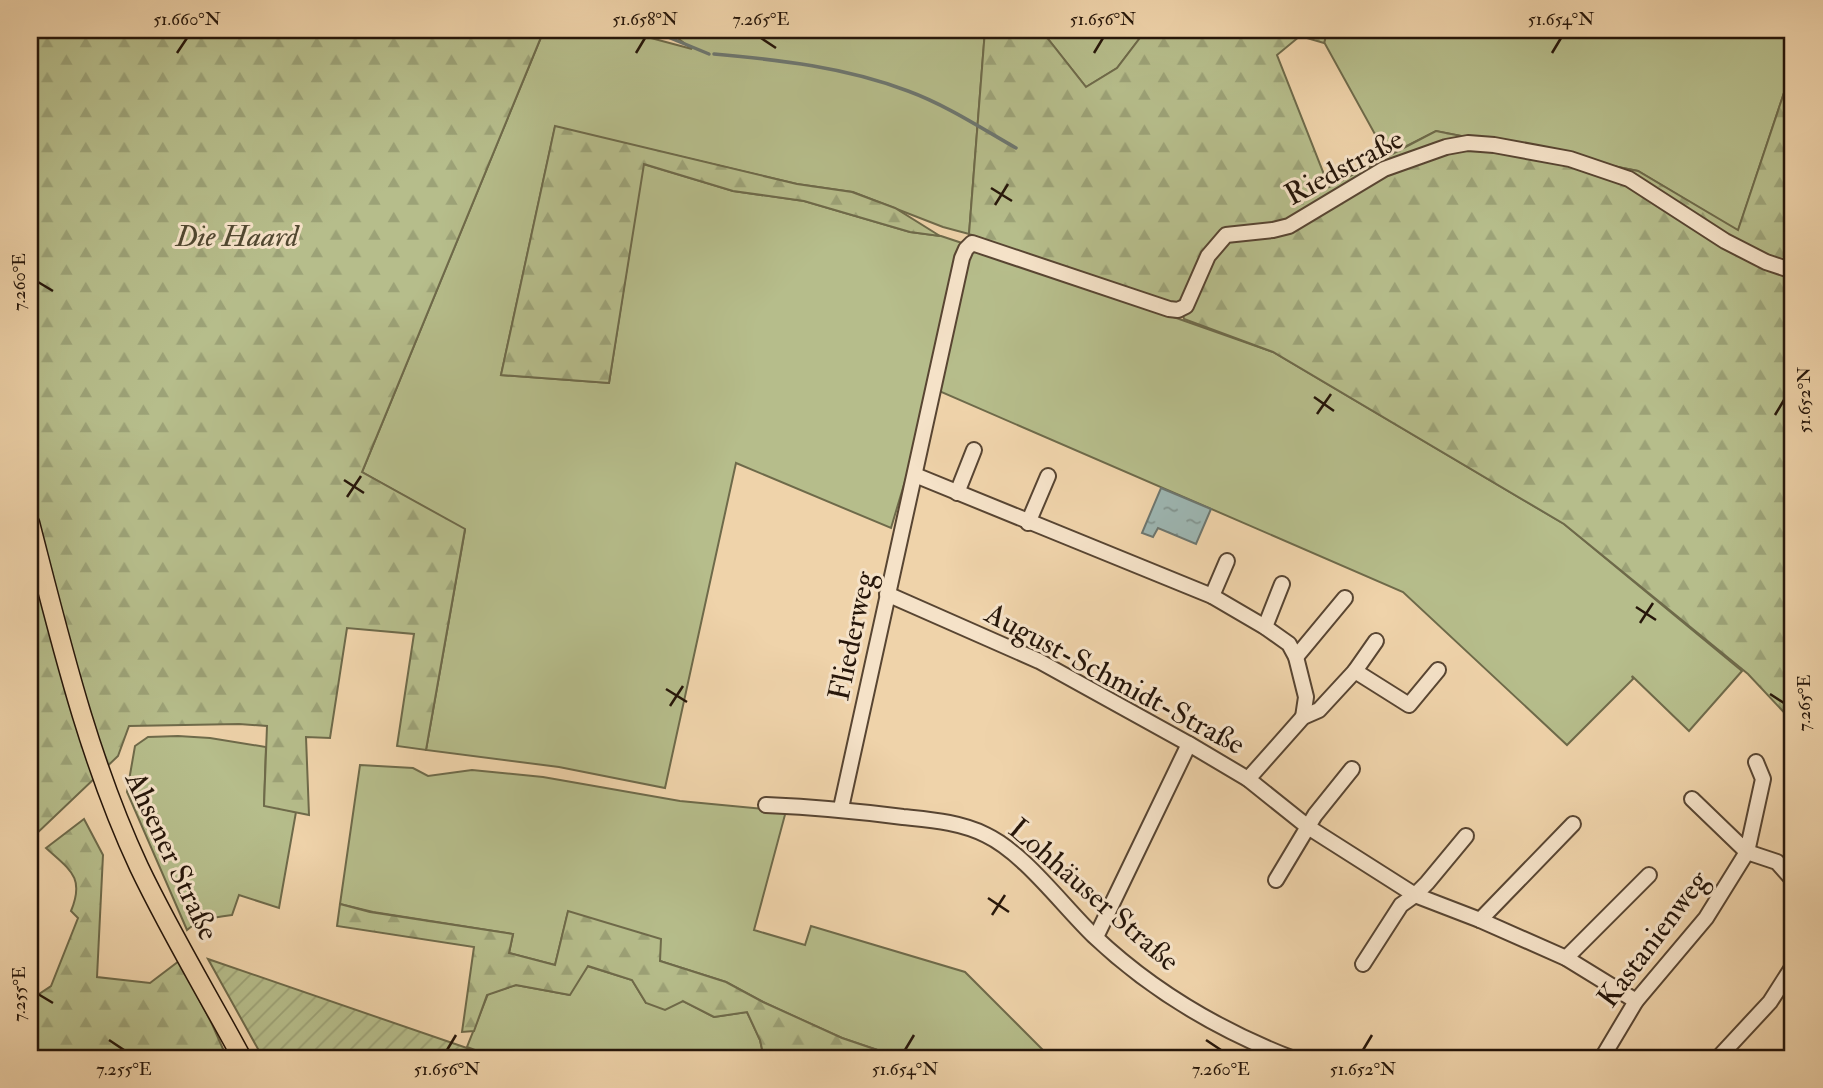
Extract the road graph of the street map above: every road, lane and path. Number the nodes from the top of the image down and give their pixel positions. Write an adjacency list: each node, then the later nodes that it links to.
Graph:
1 (986, 246): 2 (street, Riedstraße); 4 (street, Fliederweg)
2 (1793, 271)
3 (974, 450): 6 (street)
4 (915, 475): 6 (street); 11 (street, Fliederweg)
5 (1048, 476): 8 (street)
6 (957, 494): 8 (street)
7 (30, 523): 41 (main road, Ahsener Straße)
8 (1028, 523): 12 (street)
9 (1227, 561): 12 (street)
10 (1282, 584): 14 (street)
11 (887, 594): 20 (street, August-Schmidt-Straße); 26 (street, Fliederweg)
12 (1212, 596): 14 (street)
13 (1345, 597): 16 (street)
14 (1265, 627): 16 (street)
15 (1376, 641): 18 (street)
16 (1296, 657): 19 (street)
17 (1437, 670): 18 (street)
18 (1355, 671): 19 (street)
19 (1303, 717): 23 (street)
20 (1189, 744): 23 (street, August-Schmidt-Straße); 36 (street)
21 (1756, 762): 30 (street, Kastanienweg)
22 (1352, 769): 28 (street)
23 (1248, 779): 28 (street, August-Schmidt-Straße)
24 (1692, 799): 30 (street)
25 (766, 805): 26 (street, Lohhäuser Straße)
26 (841, 808): 36 (street, Lohhäuser Straße)
27 (1573, 824): 35 (street)
28 (1308, 827): 32 (street); 34 (street, August-Schmidt-Straße)
29 (1466, 836): 34 (street)
30 (1747, 852): 33 (street); 40 (street, Kastanienweg)
31 (1649, 875): 37 (street)
32 (1276, 880)
33 (1793, 880)
34 (1415, 895): 35 (street, August-Schmidt-Straße); 38 (street)
35 (1480, 920): 37 (street, August-Schmidt-Straße)
36 (1096, 937): 42 (street, Lohhäuser Straße)
37 (1566, 958): 40 (street, August-Schmidt-Straße)
38 (1363, 964)
39 (1793, 966): 44 (street)
40 (1636, 1001): 43 (street, Kastanienweg)
41 (242, 1058)
42 (1291, 1058)
43 (1602, 1058)
44 (1718, 1058)

